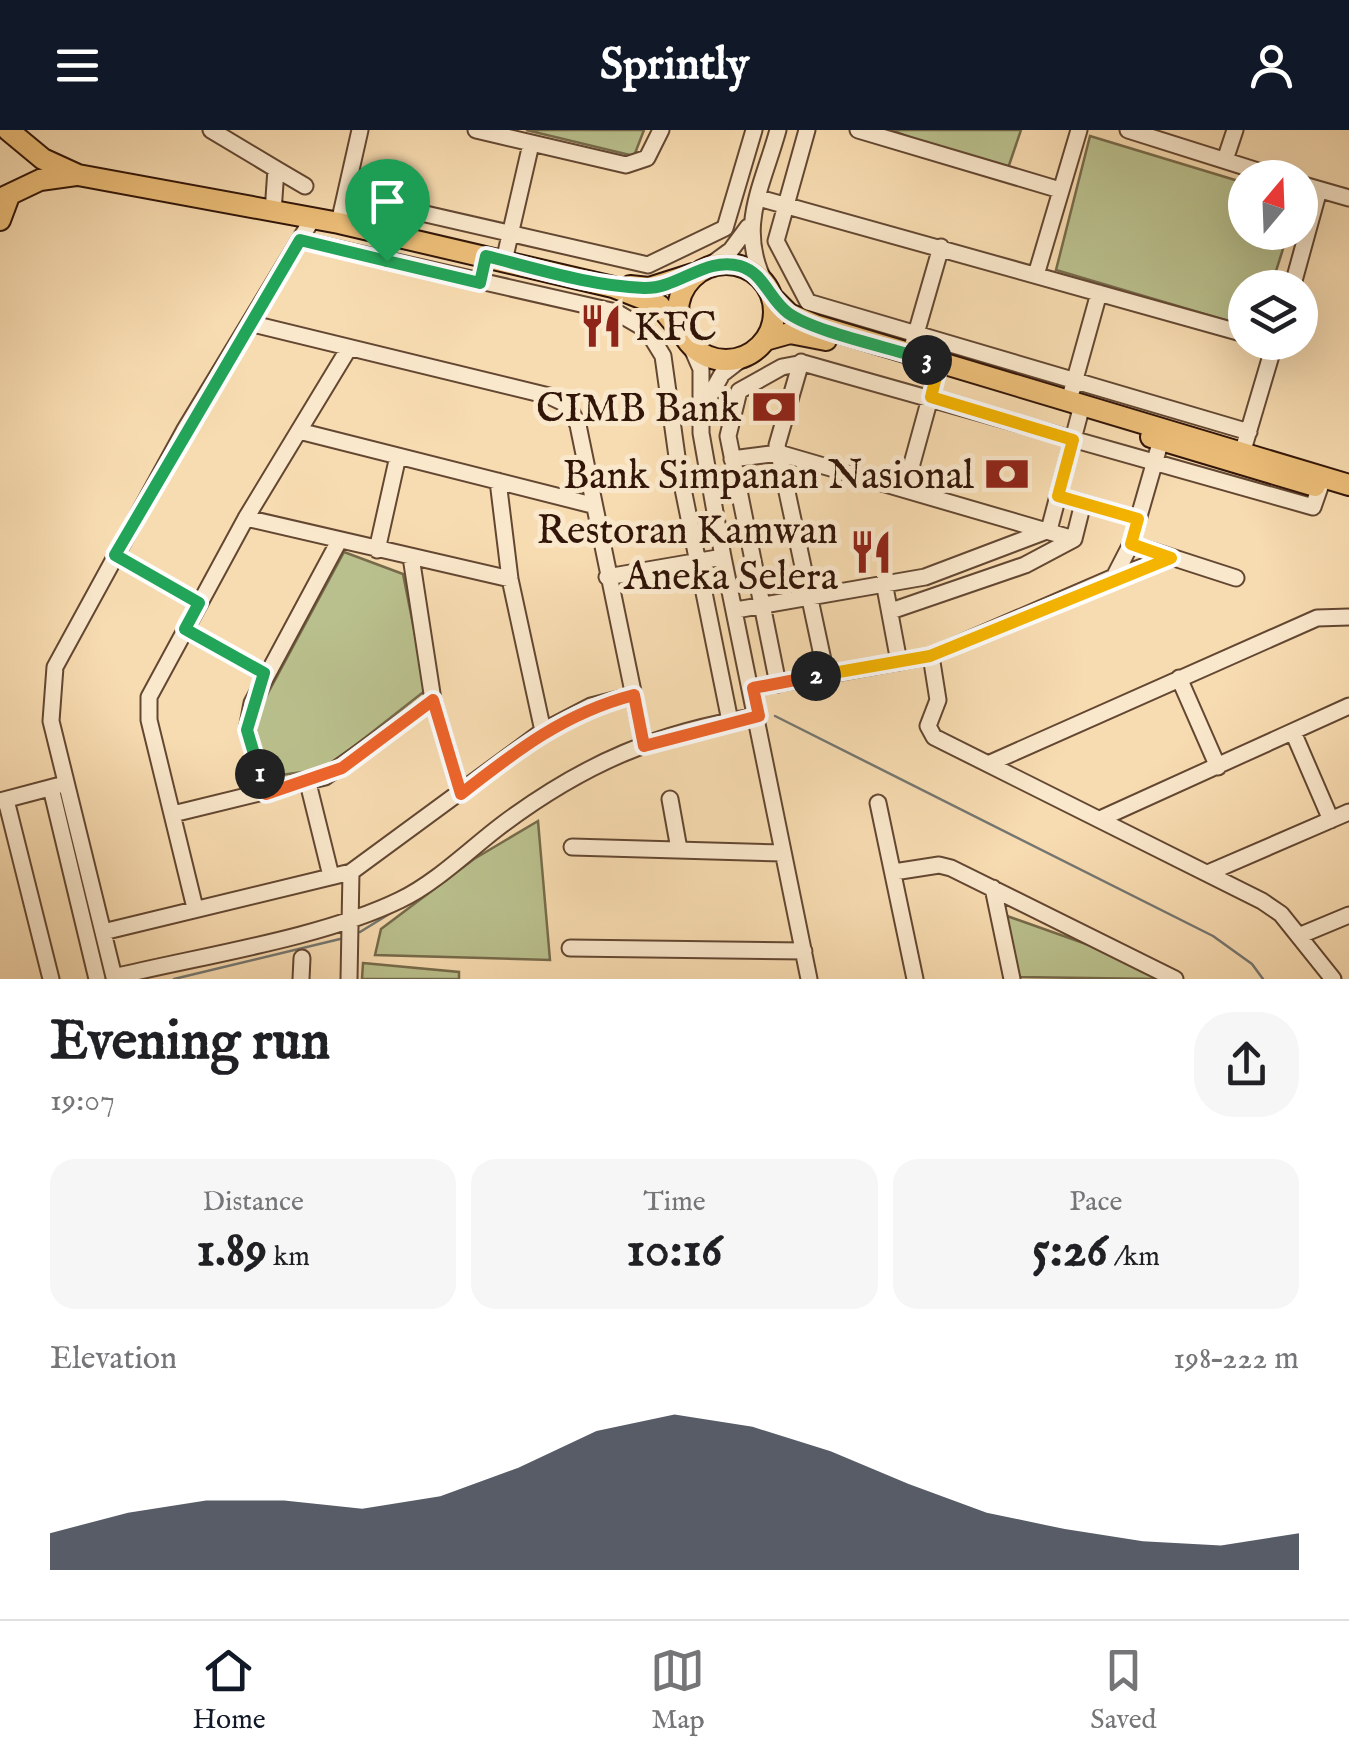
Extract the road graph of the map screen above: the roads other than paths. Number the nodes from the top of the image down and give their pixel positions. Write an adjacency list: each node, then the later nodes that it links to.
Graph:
1 (211, 130): 13 (street)
2 (360, 130): 23 (street)
3 (476, 130): 14 (street)
4 (661, 130): 14 (street)
5 (755, 130): 12 (street); 32 (street)
6 (807, 130): 26 (street)
7 (858, 130): 20 (street)
8 (1079, 130): 20 (street)
9 (1128, 130): 15 (street)
10 (1235, 130): 15 (street)
11 (16, 134): 18 (main road); 22 (main road)
12 (777, 134): 24 (street)
13 (232, 135): 17 (street)
14 (531, 144): 32 (street)
15 (1225, 160): 16 (street)
16 (1228, 161)
17 (276, 169): 19 (street); 27 (street)
18 (78, 175): 22 (main road); 27 (main road)
19 (305, 186)
20 (1060, 190): 38 (street)
21 (1319, 190): 25 (street); 37 (street)
22 (9, 196): 29 (main road)
23 (347, 196): 30 (street); 32 (street)
24 (759, 198): 26 (street); 31 (street)
25 (1349, 198)
26 (786, 207): 34 (street); 47 (street)
27 (272, 212): 28 (main road)
28 (314, 218): 30 (main road); 33 (street)
29 (0, 220)
30 (339, 223): 35 (main road)
31 (748, 227): 36 (street); 41 (street)
32 (510, 232): 35 (street)
33 (300, 240): 39 (street); 43 (street)
34 (940, 247): 38 (street); 47 (street)
35 (495, 259): 39 (street); 40 (main road)
36 (704, 269): 40 (main road); 41 (main road); 45 (main road)
37 (1297, 270)
38 (1036, 275): 42 (street)
39 (480, 283): 87 (street)
40 (613, 287): 45 (main road)
41 (769, 291): 46 (main road); 47 (main road)
42 (1099, 293): 44 (street); 54 (street)
43 (249, 323): 48 (street); 83 (street)
44 (1228, 329)
45 (686, 339): 49 (main road); 55 (street)
46 (765, 340): 49 (main road); 52 (main road)
47 (913, 344): 52 (street); 54 (main road)
48 (349, 348): 56 (street); 75 (street)
49 (744, 356): 55 (street)
50 (1271, 360): 60 (street)
51 (801, 362): 53 (street); 61 (street); 63 (street)
52 (937, 374): 53 (street); 54 (main road)
53 (931, 397): 58 (street); 69 (street)
54 (1072, 400): 57 (main road); 58 (street); 59 (main road); 60 (street)
55 (702, 409): 73 (street)
56 (299, 431): 62 (street); 76 (street)
57 (1193, 434): 59 (street); 60 (main road)
58 (1073, 440): 64 (street); 71 (street)
59 (1161, 440): 64 (street); 65 (main road)
60 (1246, 441): 65 (street); 67 (main road)
61 (779, 454): 63 (street); 69 (street); 93 (street)
62 (398, 456): 66 (street); 82 (street)
63 (732, 459): 70 (street)
64 (1154, 463): 68 (street); 77 (street)
65 (1269, 473): 68 (main road)
66 (498, 482): 75 (street); 89 (street)
67 (1349, 484)
68 (1320, 487): 72 (main road)
69 (906, 490): 78 (street)
70 (738, 496): 73 (street); 95 (street)
71 (1058, 496): 74 (street); 78 (street)
72 (1349, 496)
73 (713, 502): 85 (street)
74 (1083, 503): 77 (street); 79 (street)
75 (592, 505): 88 (street)
76 (246, 518): 80 (street); 94 (street)
77 (1138, 519): 81 (street)
78 (1049, 530): 79 (street); 92 (street)
79 (1074, 539): 97 (street)
80 (339, 541): 82 (street); 102 (street)
81 (1131, 544): 86 (street); 90 (street)
82 (376, 550): 84 (street)
83 (115, 555): 94 (street); 118 (street)
84 (411, 557): 89 (street); 108 (street)
85 (723, 557): 87 (street); 96 (street)
86 (1171, 558): 90 (street); 91 (street)
87 (698, 562): 88 (street); 111 (street)
88 (608, 576): 107 (street)
89 (510, 578): 112 (street)
90 (1114, 578): 100 (street)
91 (1236, 578)
92 (884, 582): 93 (street); 97 (street)
93 (811, 595): 95 (street); 103 (street)
94 (199, 603): 99 (street)
95 (762, 605): 96 (street); 105 (street)
96 (736, 610): 106 (street)
97 (890, 611): 101 (street)
98 (1349, 617): 104 (street)
99 (185, 629): 102 (street); 125 (street)
100 (930, 656): 101 (street); 115 (street)
101 (899, 662): 103 (street)
102 (264, 673): 119 (street)
103 (826, 674): 105 (street)
104 (1180, 678): 115 (street); 116 (street)
105 (778, 684): 106 (street)
106 (753, 688): 110 (street)
107 (634, 695): 112 (street); 114 (street)
108 (433, 700): 117 (street); 120 (street)
109 (1349, 706): 113 (street)
110 (759, 716): 111 (street); 130 (street)
111 (730, 721): 114 (street)
112 (543, 731): 120 (street)
113 (1293, 732): 116 (street); 127 (street)
114 (644, 746): 138 (street)
115 (988, 764): 126 (street)
116 (1218, 767): 126 (street)
117 (308, 783): 119 (street); 134 (street)
118 (58, 786): 122 (street); 139 (street); 146 (street)
119 (266, 794): 125 (street)
120 (461, 794): 131 (street)
121 (670, 799): 129 (street)
122 (3, 800): 145 (street)
123 (878, 803): 132 (street)
124 (1349, 812): 127 (street)
125 (172, 814): 136 (street)
126 (1100, 819): 133 (street)
127 (1332, 820): 133 (street)
128 (572, 847): 129 (street)
129 (679, 849): 130 (street)
130 (783, 853): 142 (street)
131 (351, 872): 134 (street); 138 (street)
132 (894, 872): 135 (street); 150 (street)
133 (1208, 873): 140 (street)
134 (331, 876): 136 (street)
135 (994, 888): 151 (street); 152 (street)
136 (195, 908): 139 (street)
137 (1349, 914): 140 (street)
138 (352, 919): 144 (street); 148 (street)
139 (102, 932): 144 (street)
140 (1301, 935): 153 (street)
141 (570, 948): 142 (street)
142 (804, 951): 149 (street)
143 (302, 958): 147 (street)
144 (111, 978)
145 (51, 979)
146 (97, 979)
147 (302, 979)
148 (349, 979)
149 (809, 979)
150 (914, 979)
151 (1012, 979)
152 (1175, 979)
153 (1333, 979)

